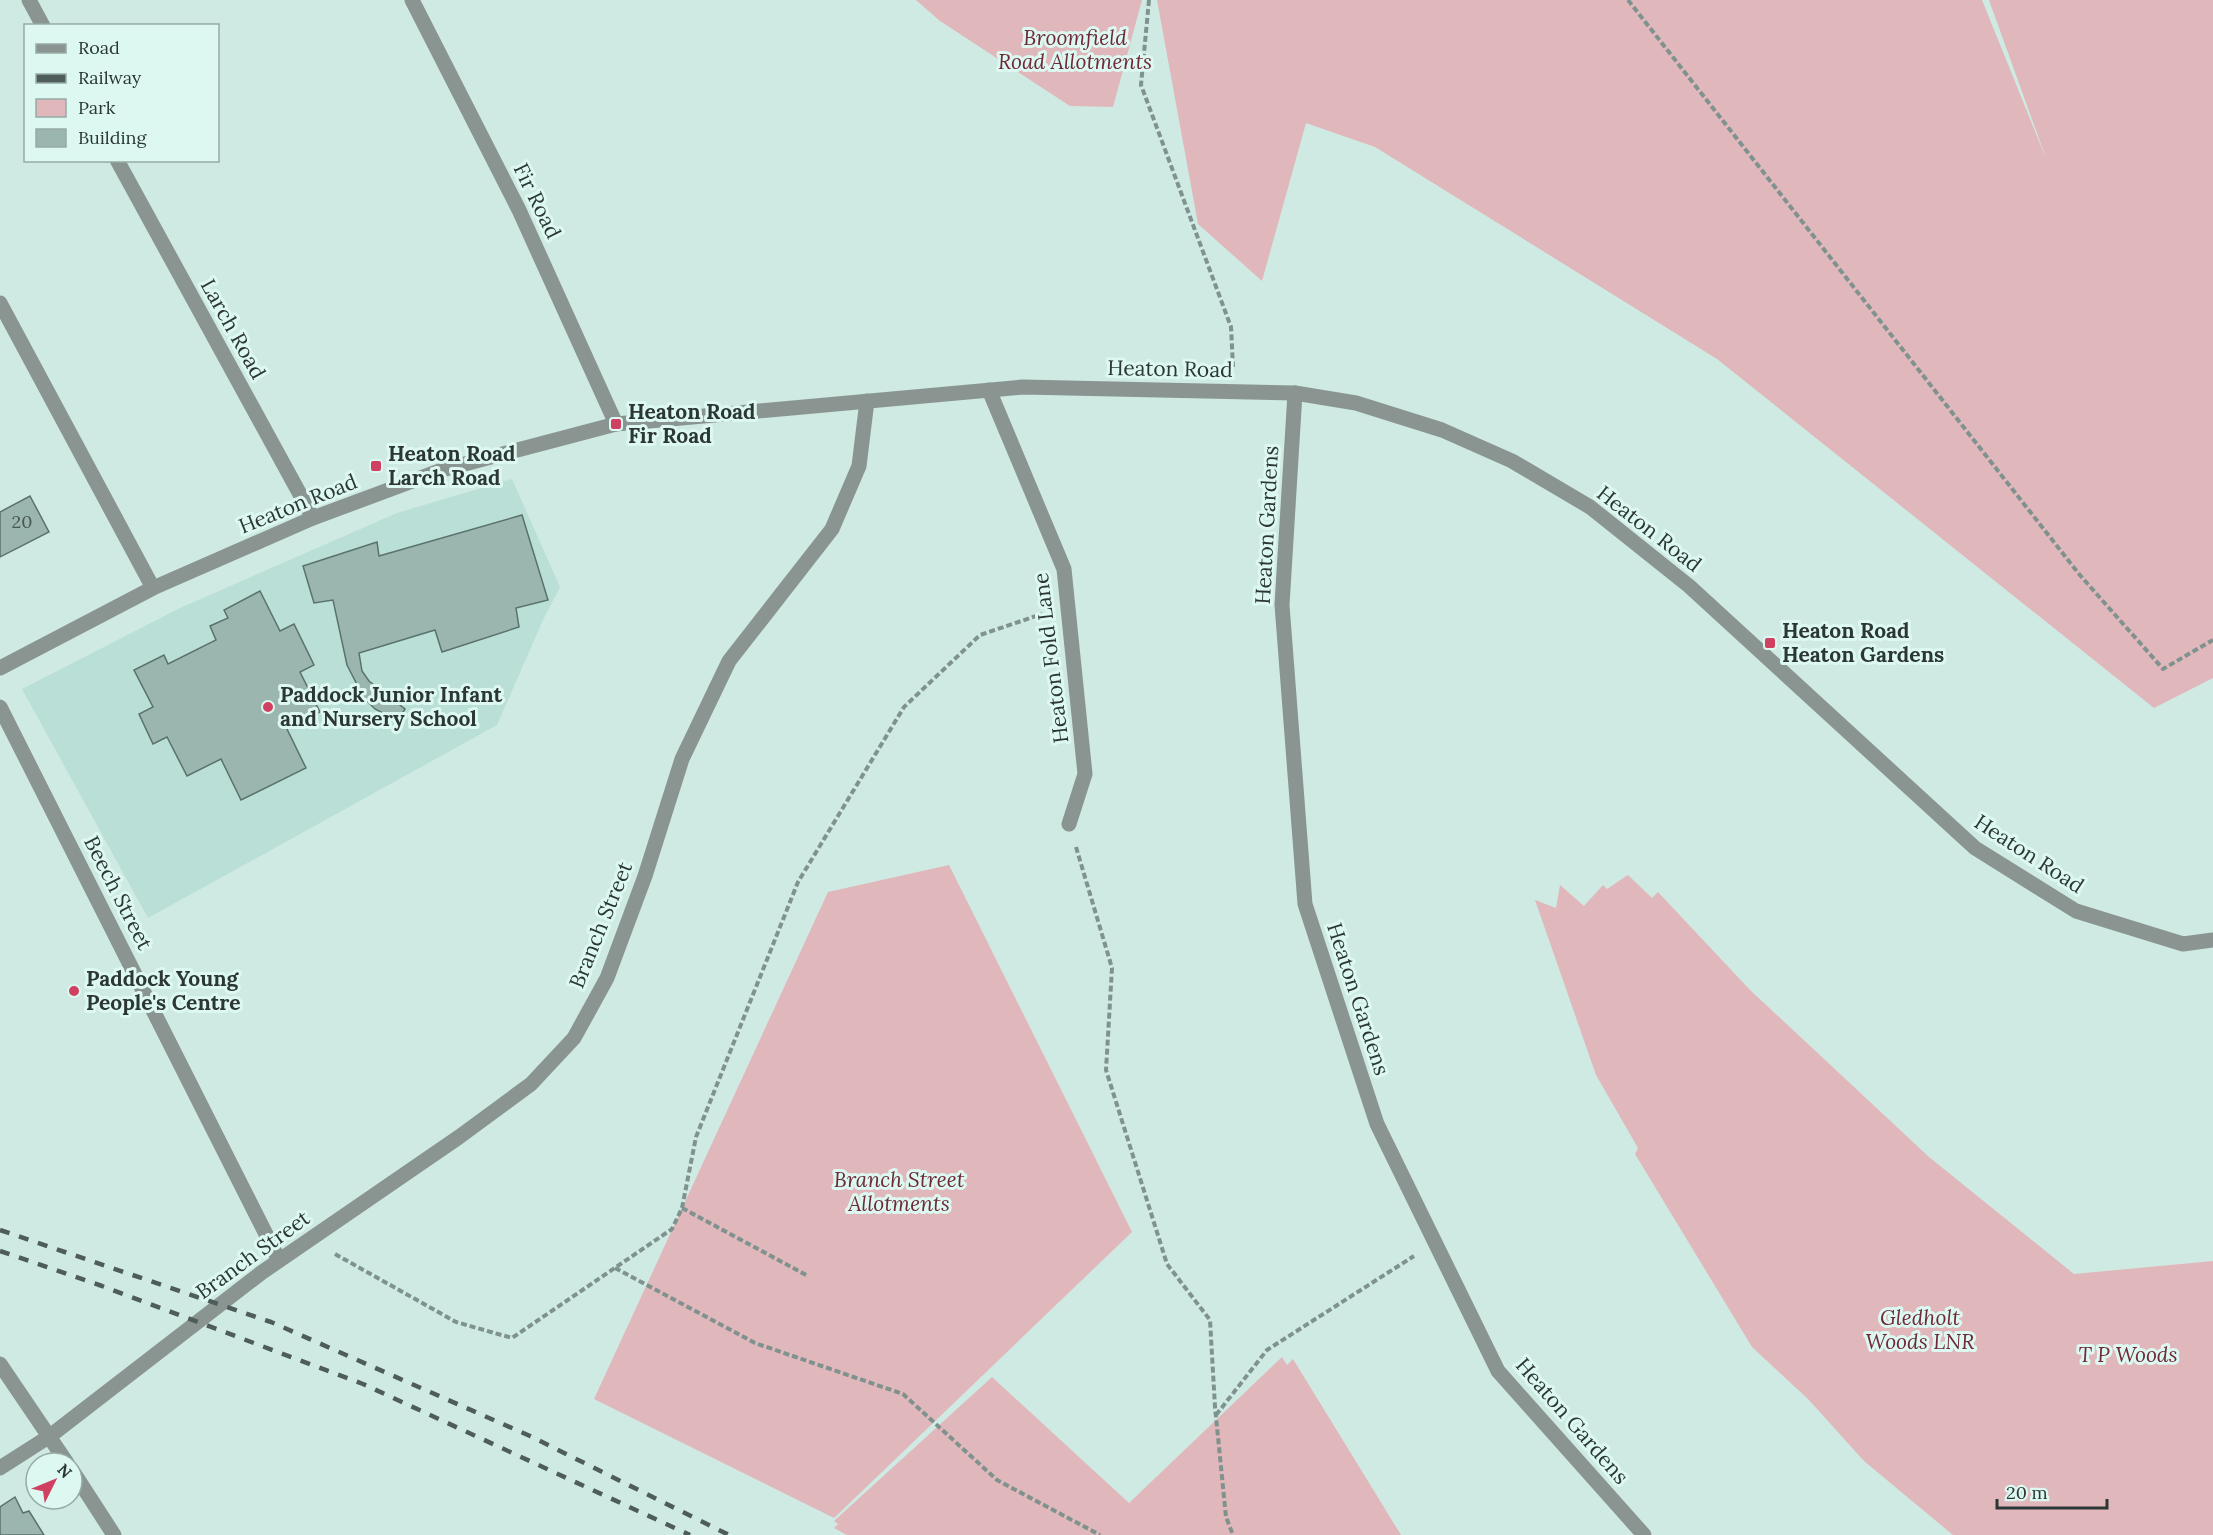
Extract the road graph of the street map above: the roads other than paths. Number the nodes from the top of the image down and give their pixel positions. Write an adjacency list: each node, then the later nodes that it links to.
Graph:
1 (29, 0): 3 (street)
2 (412, 0): 9 (street, Fir Road)
3 (42, 24)
4 (118, 162): 10 (street, Larch Road)
5 (0, 303): 11 (street)
6 (989, 390): 7 (street, Heaton Road); 8 (street, Heaton Road); 14 (street, Heaton Fold Lane)
7 (1294, 393): 15 (street, Heaton Road); 23 (street, Heaton Gardens)
8 (867, 401): 9 (street, Heaton Road); 16 (street, Branch Street)
9 (616, 424): 10 (street, Heaton Road)
10 (313, 518): 11 (street, Heaton Road)
11 (153, 588): 12 (street, Heaton Road)
12 (0, 668)
13 (0, 707): 16 (street, Beech Street)
14 (1069, 824)
15 (2213, 940)
16 (279, 1260): 18 (street, Branch Street)
17 (0, 1364): 18 (street)
18 (50, 1436): 19 (street); 20 (street, Branch Street)
19 (59, 1451)
20 (0, 1468)
21 (84, 1489): 22 (street)
22 (114, 1535)
23 (1644, 1535)

